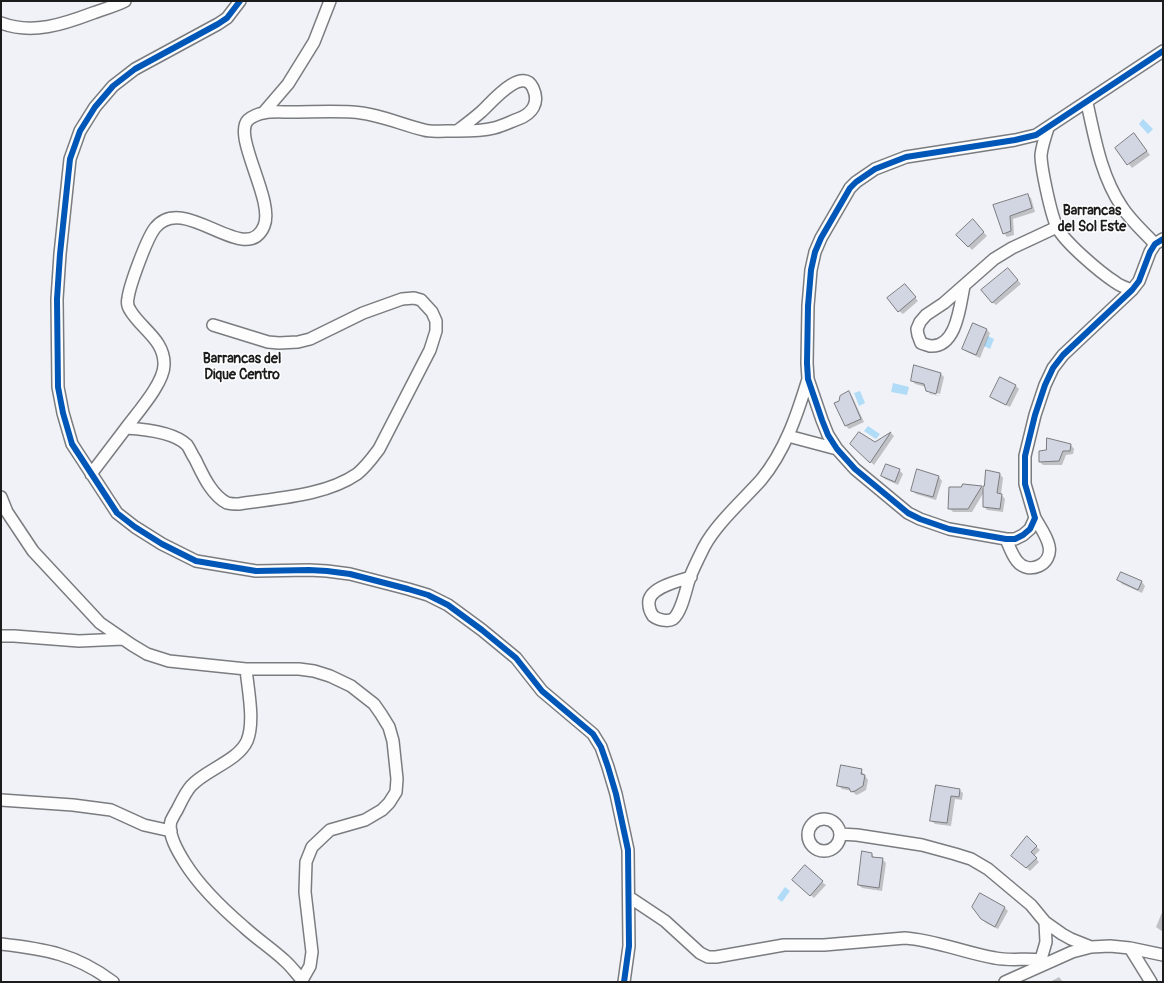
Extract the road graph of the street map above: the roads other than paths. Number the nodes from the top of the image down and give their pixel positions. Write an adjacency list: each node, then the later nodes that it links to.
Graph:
1 (125, 1): 4 (street)
2 (240, 1): 19 (street)
3 (330, 1): 7 (street)
4 (1, 23)
5 (1163, 51): 6 (street)
6 (1087, 103): 8 (street); 11 (street)
7 (264, 112): 9 (street); 16 (street)
8 (1048, 128): 10 (street); 15 (street)
9 (457, 131): 9 (street)
10 (1057, 227): 12 (street); 13 (street)
11 (1159, 242): 13 (street)
12 (964, 286): 12 (street)
13 (1132, 290): 21 (street)
14 (213, 325): 16 (street)
15 (808, 379): 17 (street); 18 (street)
16 (126, 428): 19 (street)
17 (788, 436): 18 (street); 23 (street)
18 (837, 449): 22 (street)
19 (91, 474): 30 (street)
20 (1, 497): 25 (street)
21 (1034, 518): 22 (street); 22 (street)
22 (1006, 539)
23 (691, 577)
24 (1, 636): 25 (street)
25 (123, 639): 26 (street)
26 (246, 669): 28 (street); 37 (street)
27 (1, 800): 28 (street)
28 (171, 831): 37 (street)
29 (840, 834): 31 (street)
30 (629, 897): 36 (street); 39 (street)
31 (1045, 922): 33 (street); 36 (street)
32 (1, 944): 38 (street)
33 (1091, 947): 34 (street); 36 (street)
34 (1130, 948): 35 (street); 41 (street)
35 (1163, 955)
36 (1039, 964): 40 (street)
37 (302, 981)
38 (113, 982)
39 (624, 982)
40 (1005, 982)
41 (1151, 982)

